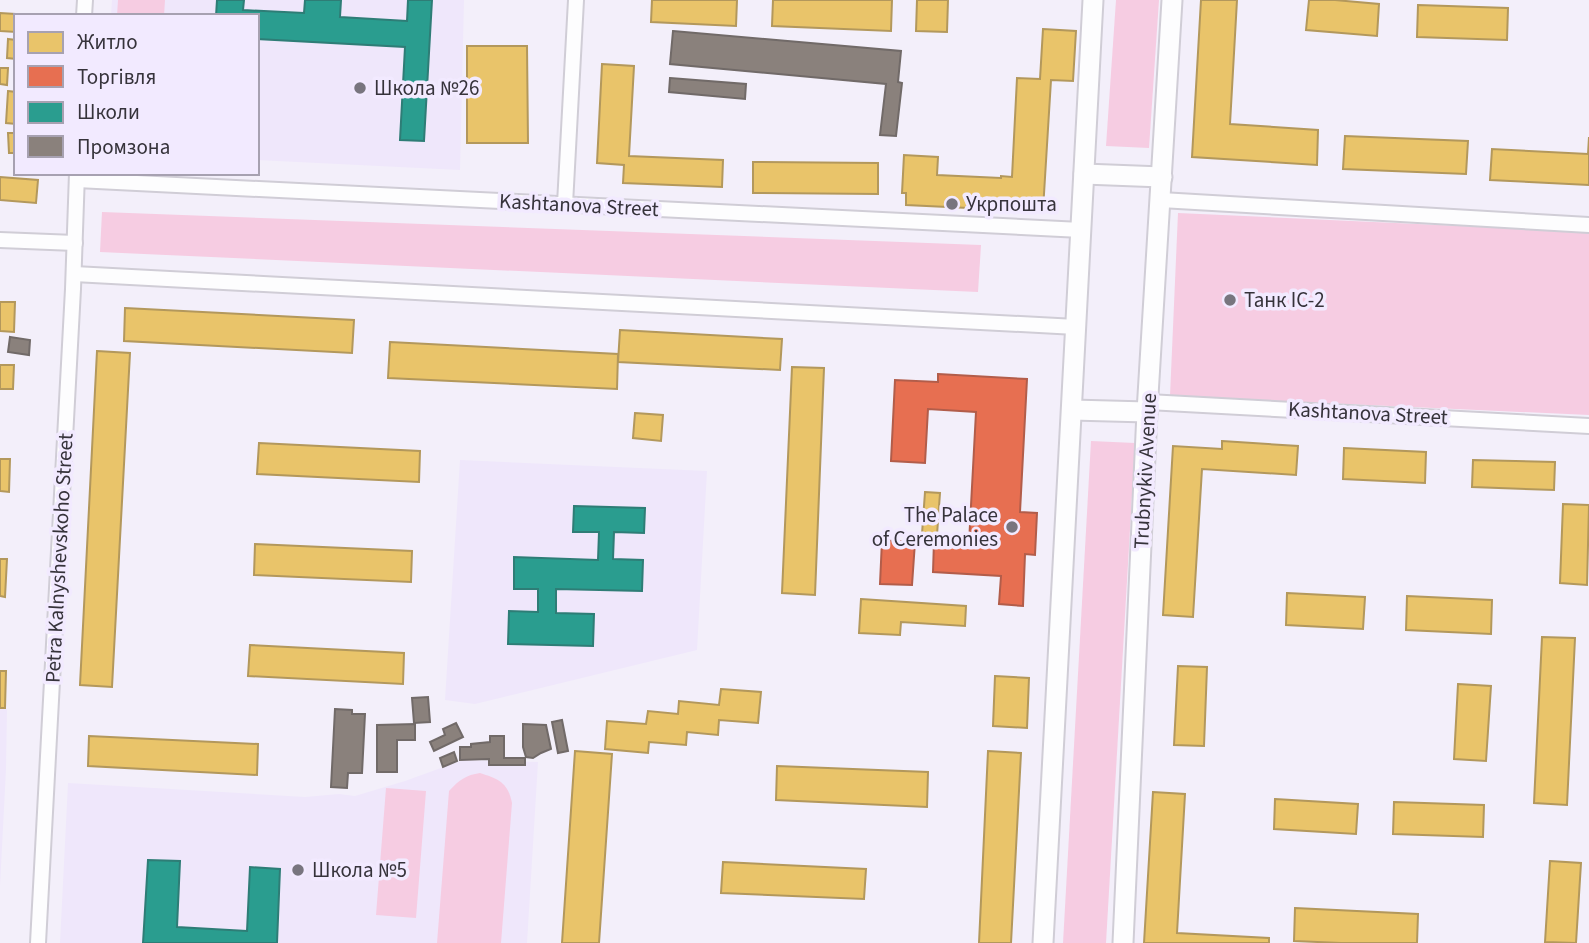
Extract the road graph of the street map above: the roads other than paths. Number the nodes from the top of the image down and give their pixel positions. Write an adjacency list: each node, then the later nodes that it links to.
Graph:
1 (576, 0): 8 (street)
2 (1093, 0): 4 (main road)
3 (1172, 0): 6 (main road, Trubnykiv Avenue)
4 (1084, 174): 6 (main road); 10 (main road)
5 (77, 177): 8 (street, Kashtanova Street); 12 (street, Petra Kalnyshevskoho Street)
6 (1162, 177): 7 (main road, Trubnykiv Avenue)
7 (1161, 200): 9 (street); 15 (main road, Trubnykiv Avenue)
8 (565, 204): 10 (street, Kashtanova Street)
9 (1589, 225)
10 (1081, 230): 14 (main road)
11 (0, 240): 12 (street)
12 (75, 243): 13 (street, Petra Kalnyshevskoho Street)
13 (74, 274): 14 (street); 18 (street, Petra Kalnyshevskoho Street)
14 (1076, 327): 16 (main road)
15 (1148, 407): 16 (main road); 17 (street, Kashtanova Street); 20 (main road, Trubnykiv Avenue)
16 (1072, 410): 19 (main road)
17 (1589, 426)
18 (38, 943)
19 (1043, 943)
20 (1122, 943)

